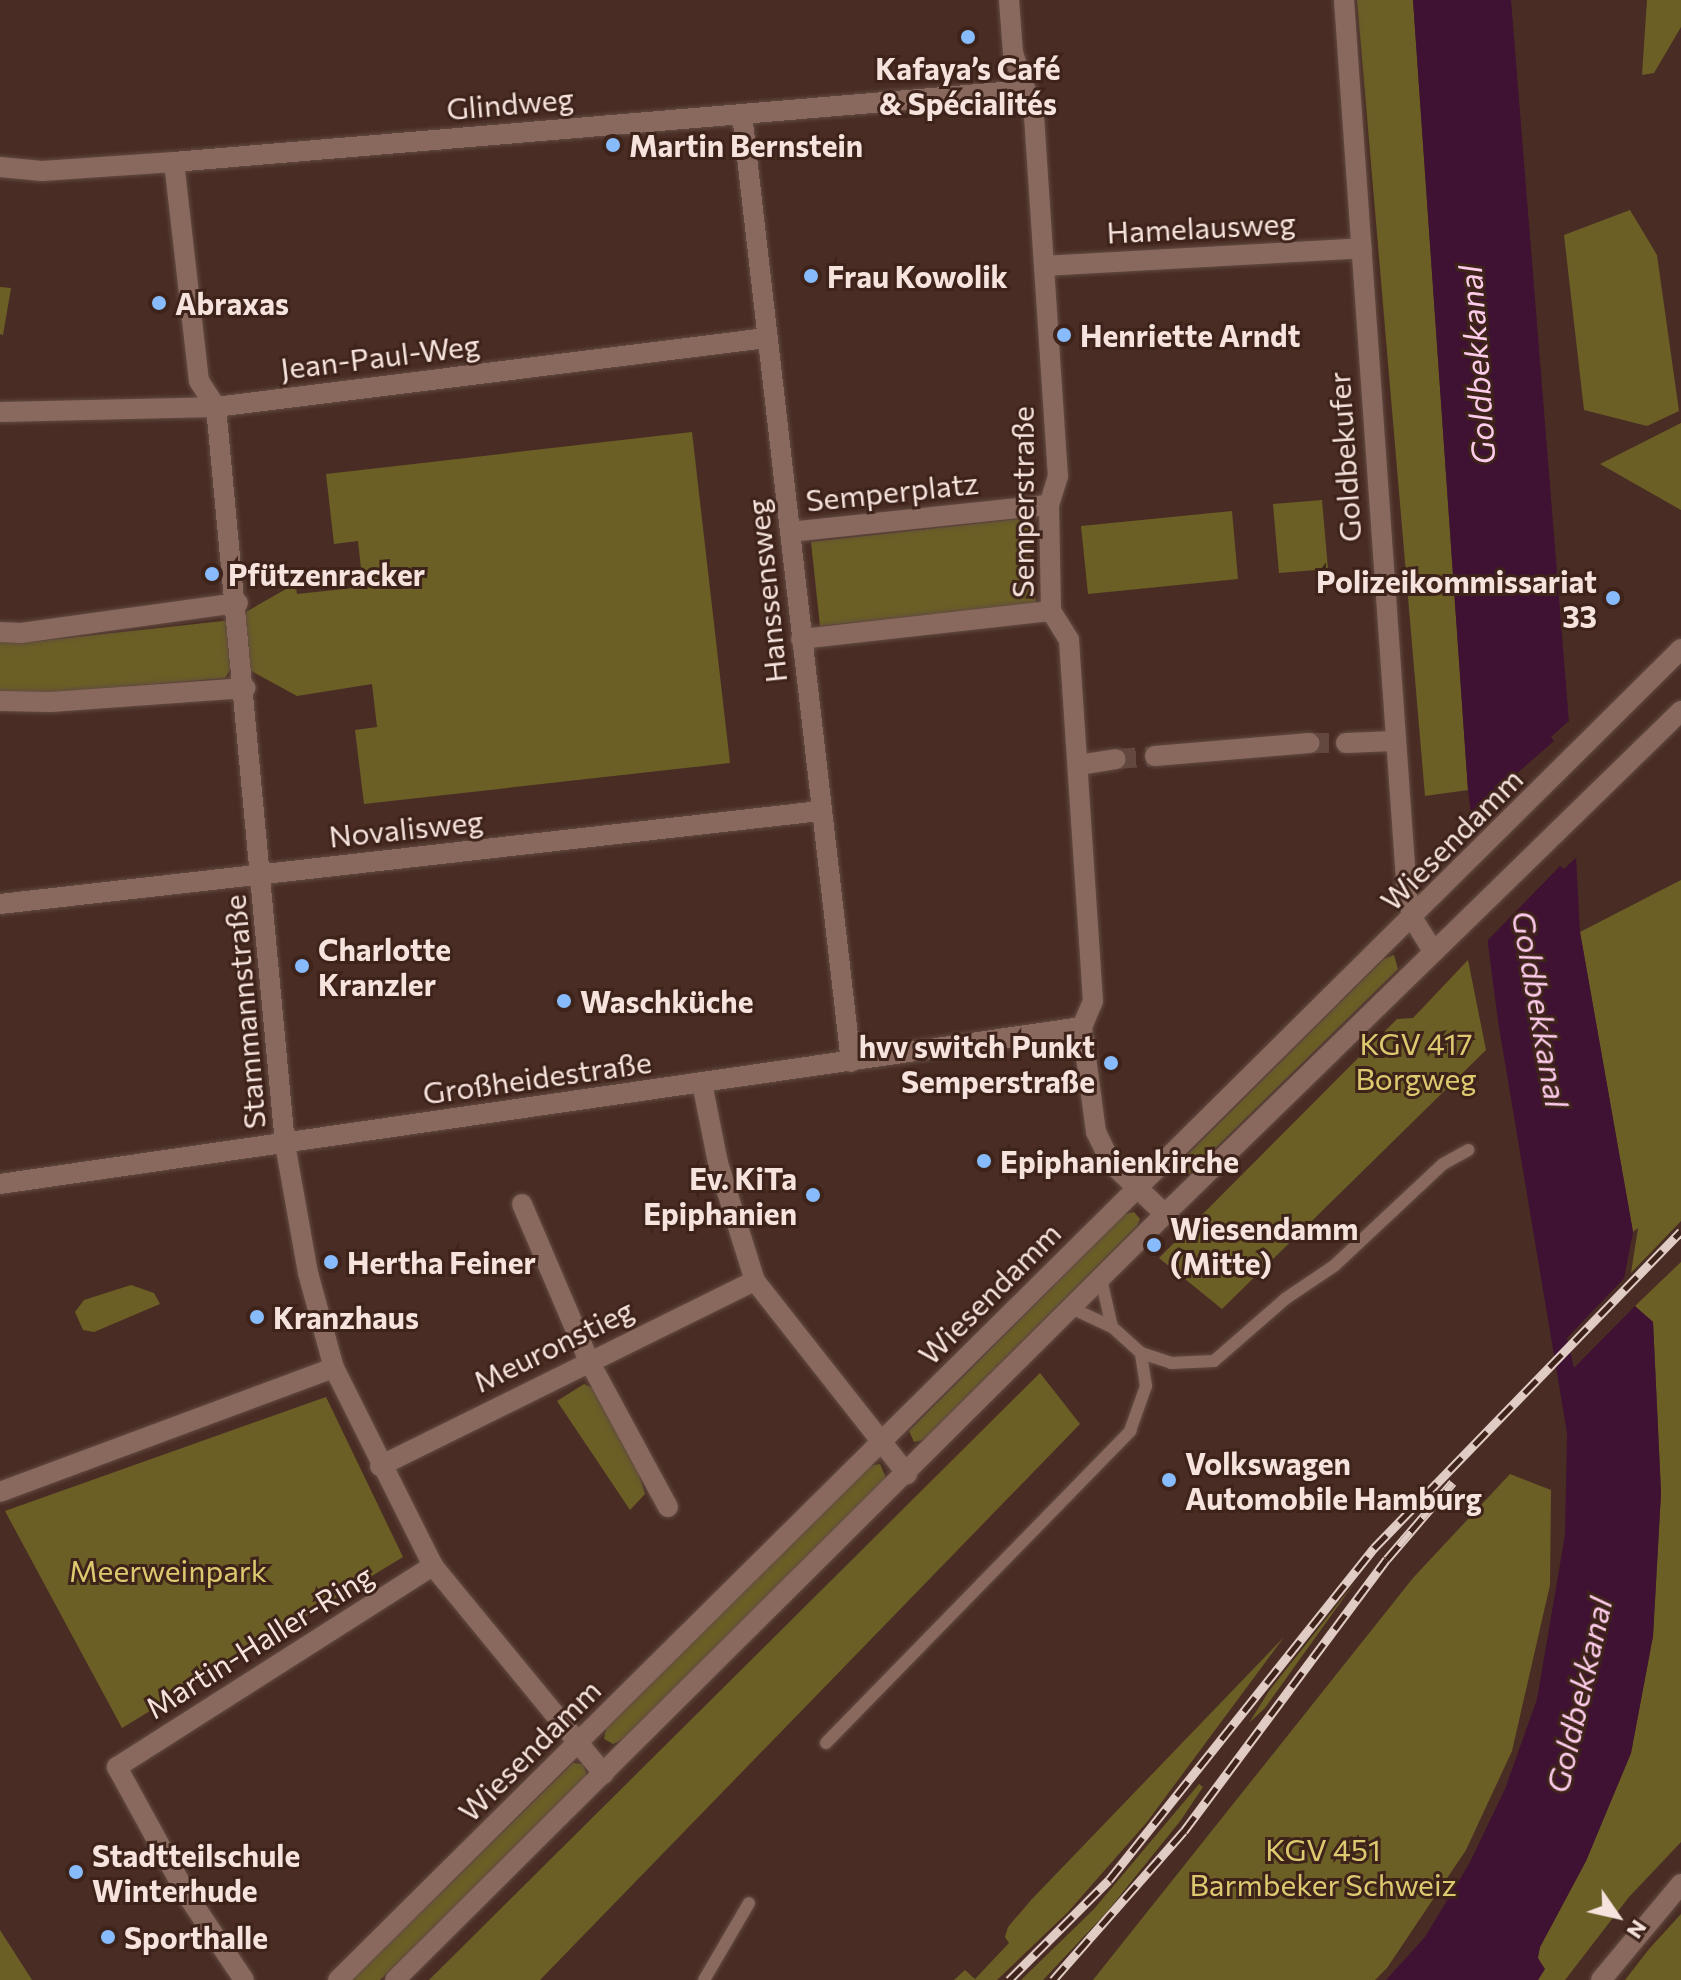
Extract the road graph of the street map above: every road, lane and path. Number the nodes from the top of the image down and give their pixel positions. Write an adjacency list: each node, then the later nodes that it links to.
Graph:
1 (1009, 0): 3 (street, Semperstraße)
2 (1344, 0): 7 (street, Goldbekufer)
3 (1026, 90): 4 (street, Glindweg); 8 (street, Semperstraße)
4 (742, 114): 5 (street, Glindweg); 9 (street, Hanssensweg)
5 (174, 162): 6 (street, Glindweg); 10 (street, Stammannstraße)
6 (0, 167)
7 (1361, 248): 8 (street, Hamelausweg); 22 (street, Goldbekufer)
8 (1044, 266): 12 (street, Semperstraße)
9 (766, 338): 10 (street, Jean-Paul-Weg); 13 (street, Hanssensweg)
10 (216, 407): 11 (street, Jean-Paul-Weg); 14 (street, Stammannstraße)
11 (0, 412)
12 (1049, 505): 13 (street, Semperplatz); 15 (street, Semperstraße)
13 (790, 532): 17 (street, Hanssensweg)
14 (238, 603): 16 (street); 19 (street, Stammannstraße)
15 (1051, 611): 17 (street); 27 (street, Semperstraße)
16 (0, 632)
17 (801, 639): 28 (street, Hanssensweg)
18 (1681, 649): 31 (street, Wiesendamm)
19 (245, 688): 20 (street); 29 (street, Stammannstraße)
20 (0, 701)
21 (1681, 711): 32 (street)
22 (1394, 741): 24 (street); 31 (street, Goldbekufer)
23 (1309, 743): 25 (street)
24 (1346, 743)
25 (1155, 756)
26 (1116, 759): 27 (street)
27 (1079, 765): 33 (street, Semperstraße)
28 (820, 811): 29 (street, Novalisweg); 34 (street, Hanssensweg)
29 (262, 874): 30 (street, Novalisweg); 36 (street, Stammannstraße)
30 (0, 904)
31 (1413, 919): 32 (street, Goldbekufer); 39 (street, Wiesendamm)
32 (1434, 952): 41 (street)
33 (1082, 1027): 34 (street, Großheidestraße); 39 (street, Semperstraße)
34 (851, 1062): 35 (street, Großheidestraße)
35 (702, 1083): 36 (street, Großheidestraße); 43 (street)
36 (285, 1144): 38 (street, Großheidestraße); 48 (street, Stammannstraße)
37 (1468, 1150): 46 (lane)
38 (0, 1184)
39 (1136, 1189): 41 (street, Semperstraße); 49 (street, Wiesendamm)
40 (522, 1204): 47 (street)
41 (1165, 1214): 42 (street)
42 (1101, 1279): 44 (street); 45 (lane)
43 (755, 1281): 47 (street, Meuronstieg); 49 (street)
44 (1071, 1308): 45 (lane); 51 (street)
45 (1112, 1327): 46 (lane)
46 (1141, 1353): 55 (lane)
47 (589, 1361): 50 (street, Meuronstieg); 53 (street)
48 (334, 1368): 50 (street, Stammannstraße); 52 (street)
49 (880, 1443): 51 (street); 56 (street, Wiesendamm)
50 (380, 1466): 54 (street, Stammannstraße)
51 (907, 1474): 57 (street)
52 (0, 1492)
53 (668, 1507)
54 (433, 1566): 56 (street, Stammannstraße); 60 (street, Martin-Haller-Ring)
55 (826, 1743)
56 (576, 1745): 57 (street, Stammannstraße); 61 (street, Wiesendamm)
57 (604, 1774): 62 (street)
58 (1681, 1884): 64 (street)
59 (749, 1903): 63 (lane)
60 (244, 1980)
61 (338, 1980)
62 (395, 1980)
63 (704, 1980)
64 (1601, 1980)

